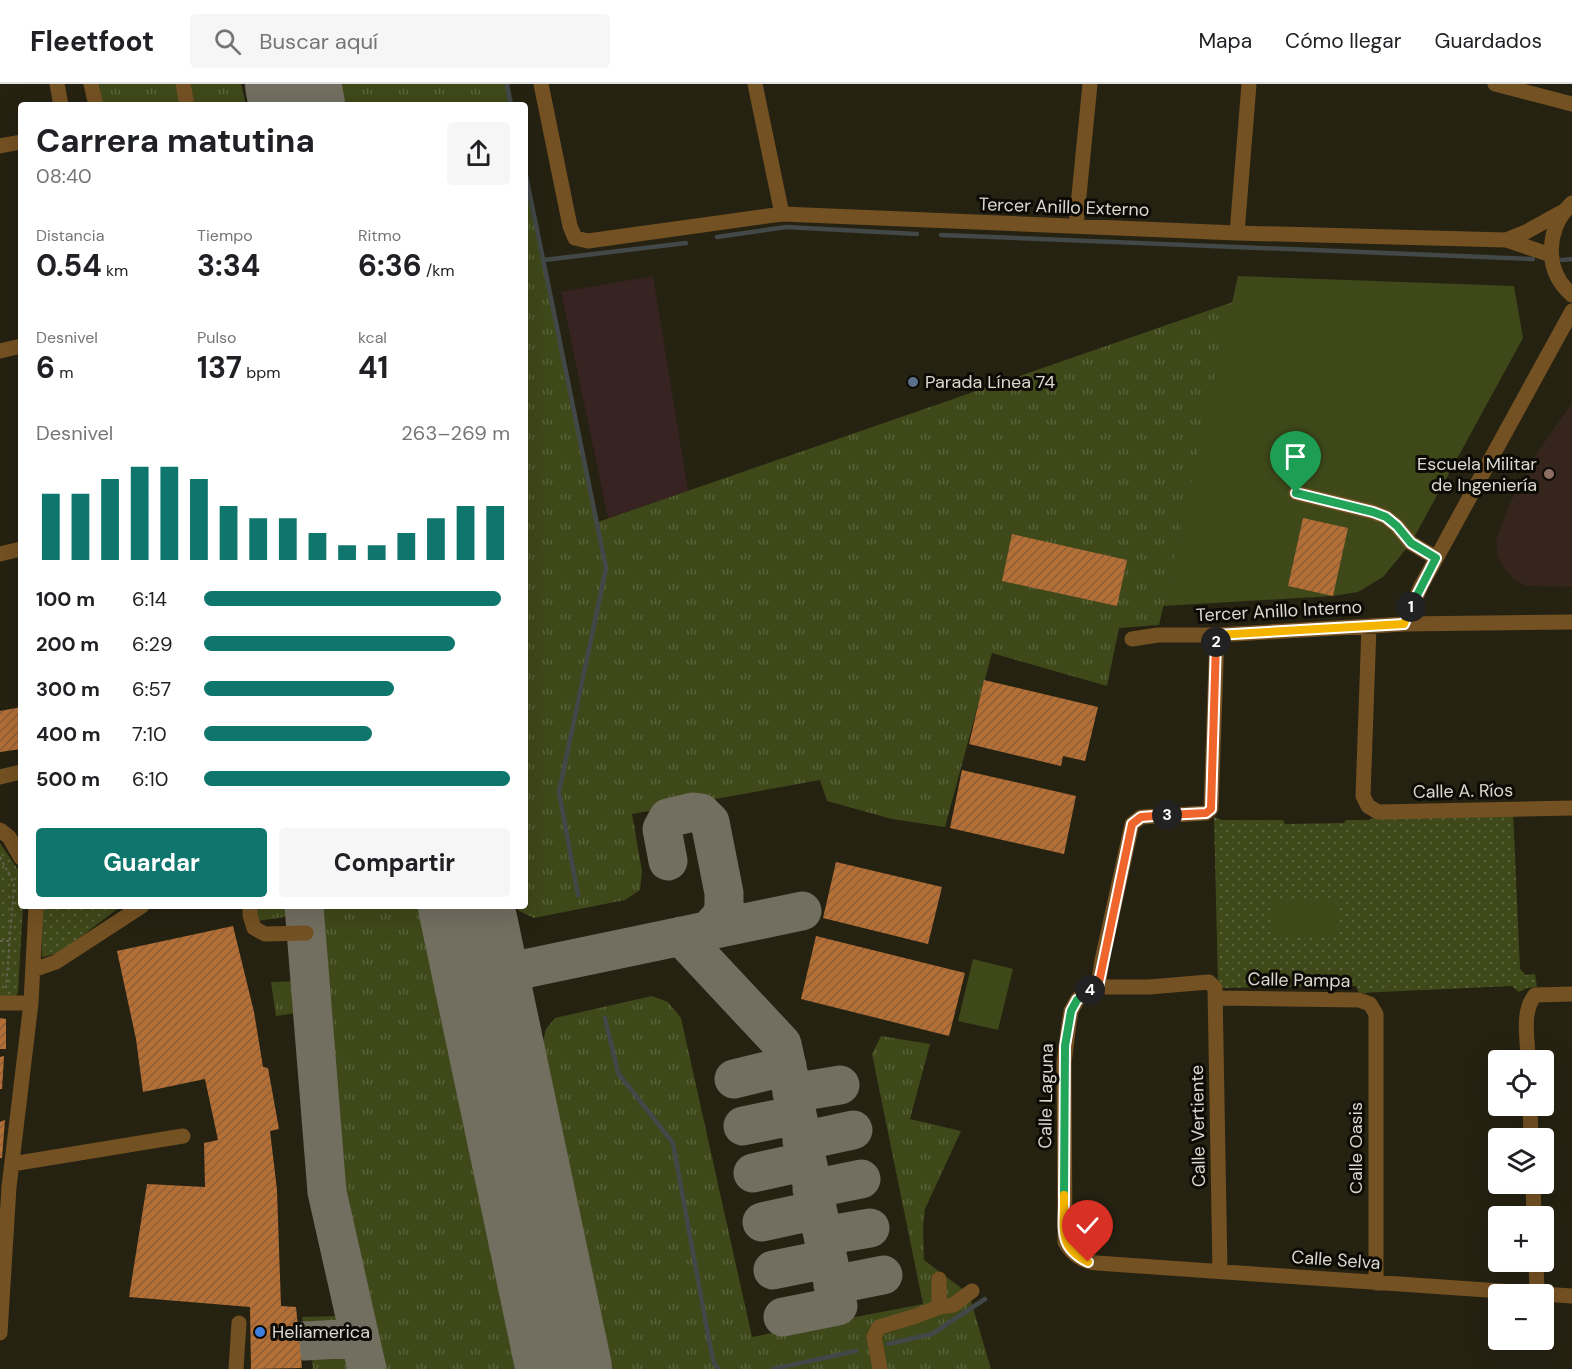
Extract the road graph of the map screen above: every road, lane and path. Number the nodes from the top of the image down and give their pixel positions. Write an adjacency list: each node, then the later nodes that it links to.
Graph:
1 (57, 84): 9 (street)
2 (92, 84): 10 (street)
3 (183, 84): 11 (street)
4 (541, 84): 16 (street, Tercer Anillo Externo)
5 (755, 84): 16 (street)
6 (1090, 84): 17 (street)
7 (1249, 84): 18 (street)
8 (1495, 84): 12 (street)
9 (60, 102)
10 (95, 102)
11 (186, 102)
12 (1572, 104)
13 (18, 143): 14 (street)
14 (0, 146)
15 (1568, 207): 19 (street); 20 (street)
16 (782, 214): 17 (street, Tercer Anillo Externo)
17 (1076, 226): 18 (street, Tercer Anillo Externo)
18 (1237, 233): 19 (street, Tercer Anillo Externo)
19 (1506, 240): 20 (street, Tercer Anillo Externo)
20 (1551, 255): 21 (street)
21 (1572, 296)
22 (1572, 311): 28 (street)
23 (18, 347): 24 (street)
24 (0, 351)
25 (1296, 493): 28 (street)
26 (18, 550): 27 (street)
27 (0, 554)
28 (1436, 558): 30 (street)
29 (1572, 622): 30 (street, Tercer Anillo Interno)
30 (1404, 624): 31 (street, Tercer Anillo Interno)
31 (1369, 626): 32 (street, Tercer Anillo Interno); 36 (street, Calle A. Ríos)
32 (1216, 635): 33 (street, Tercer Anillo Interno); 47 (street)
33 (1132, 639)
34 (18, 773): 35 (street)
35 (0, 777)
36 (1572, 808)
37 (0, 830): 38 (street)
38 (18, 853)
39 (0, 857): 45 (path)
40 (36, 909): 46 (street)
41 (137, 909): 46 (street)
42 (250, 909): 43 (street)
43 (306, 933)
44 (0, 941): 45 (path)
45 (10, 941): 48 (path)
46 (33, 970): 52 (street)
47 (1098, 987): 50 (street, Calle Vertiente); 58 (street, Calle Laguna)
48 (0, 990)
49 (1572, 994): 54 (street)
50 (1216, 999): 53 (street, Calle Pampa); 59 (street, Calle Vertiente)
51 (0, 1003): 52 (street)
52 (31, 1003): 56 (street)
53 (1376, 1014): 61 (street, Calle Oasis)
54 (1528, 1050)
55 (183, 1136): 56 (street)
56 (12, 1164): 57 (street)
57 (5, 1187): 68 (street)
58 (1097, 1263): 59 (street, Calle Selva)
59 (1220, 1271): 61 (street, Calle Selva)
60 (939, 1279): 66 (street)
61 (1376, 1283): 62 (street, Calle Selva)
62 (1488, 1290)
63 (972, 1291): 66 (street)
64 (1554, 1294): 65 (street, Calle Selva)
65 (1572, 1296)
66 (939, 1307): 70 (street)
67 (239, 1323): 69 (street)
68 (0, 1333)
69 (236, 1369)
70 (880, 1369)

